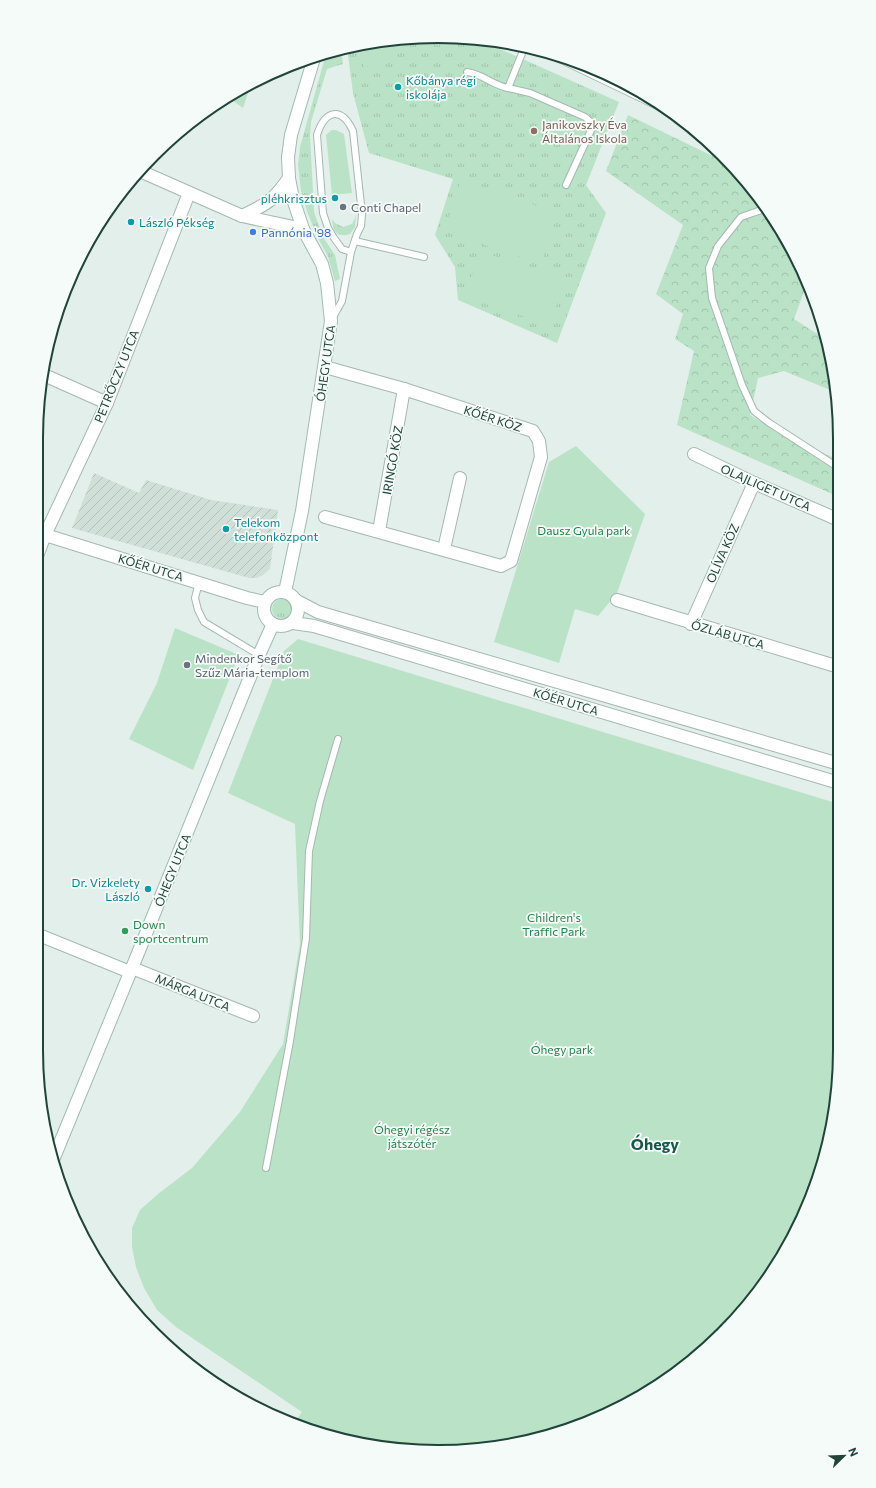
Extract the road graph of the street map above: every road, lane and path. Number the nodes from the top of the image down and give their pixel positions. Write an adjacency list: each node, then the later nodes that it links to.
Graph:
1 (522, 52): 4 (lane)
2 (310, 64): 6 (street, ÓHEGY UTCA)
3 (467, 72): 4 (lane)
4 (508, 88): 7 (lane)
5 (145, 173): 8 (street)
6 (289, 178): 10 (street); 11 (street, ÓHEGY UTCA)
7 (566, 185)
8 (189, 193): 10 (street); 19 (street, PETRŐCZY UTCA)
9 (759, 210): 21 (lane)
10 (242, 216): 11 (street)
11 (303, 229): 15 (street, ÓHEGY UTCA)
12 (355, 241): 13 (lane); 13 (lane); 14 (lane)
13 (351, 252): 15 (lane)
14 (424, 257)
15 (331, 321): 16 (street, ÓHEGY UTCA)
16 (325, 367): 18 (street, KŐÉR KÖZ); 31 (street, ÓHEGY UTCA)
17 (48, 377): 19 (street)
18 (404, 389): 27 (street, IRINGÓ KÖZ); 29 (street, KŐÉR KÖZ)
19 (107, 403): 26 (street, PETRŐCZY UTCA)
20 (694, 454): 23 (street, OLAJLIGET UTCA)
21 (833, 464)
22 (460, 478): 29 (street)
23 (754, 483): 25 (street, OLAJLIGET UTCA); 37 (street, OLÍVA KÖZ)
24 (325, 517): 27 (street, KŐÉR KÖZ)
25 (833, 517)
26 (43, 530)
27 (379, 531): 29 (street, KŐÉR KÖZ)
28 (43, 535): 30 (street, KŐÉR UTCA)
29 (444, 549)
30 (199, 582): 34 (street, KŐÉR UTCA); 38 (lane)
31 (285, 592): 33 (street); 34 (street)
32 (617, 600): 37 (street, ŐZLÁB UTCA)
33 (297, 601): 35 (street); 41 (street, KŐÉR UTCA)
34 (265, 602): 36 (street)
35 (293, 623): 36 (street); 42 (street, KŐÉR UTCA)
36 (273, 624): 38 (street, ÓHEGY UTCA)
37 (691, 624): 39 (street, ŐZLÁB UTCA)
38 (259, 655): 44 (street, ÓHEGY UTCA)
39 (833, 665)
40 (338, 739): 47 (lane)
41 (833, 762)
42 (833, 781)
43 (43, 937): 44 (street, MÁRGA UTCA)
44 (131, 970): 45 (street, MÁRGA UTCA); 46 (street, ÓHEGY UTCA)
45 (253, 1016)
46 (56, 1152)
47 (266, 1168)

